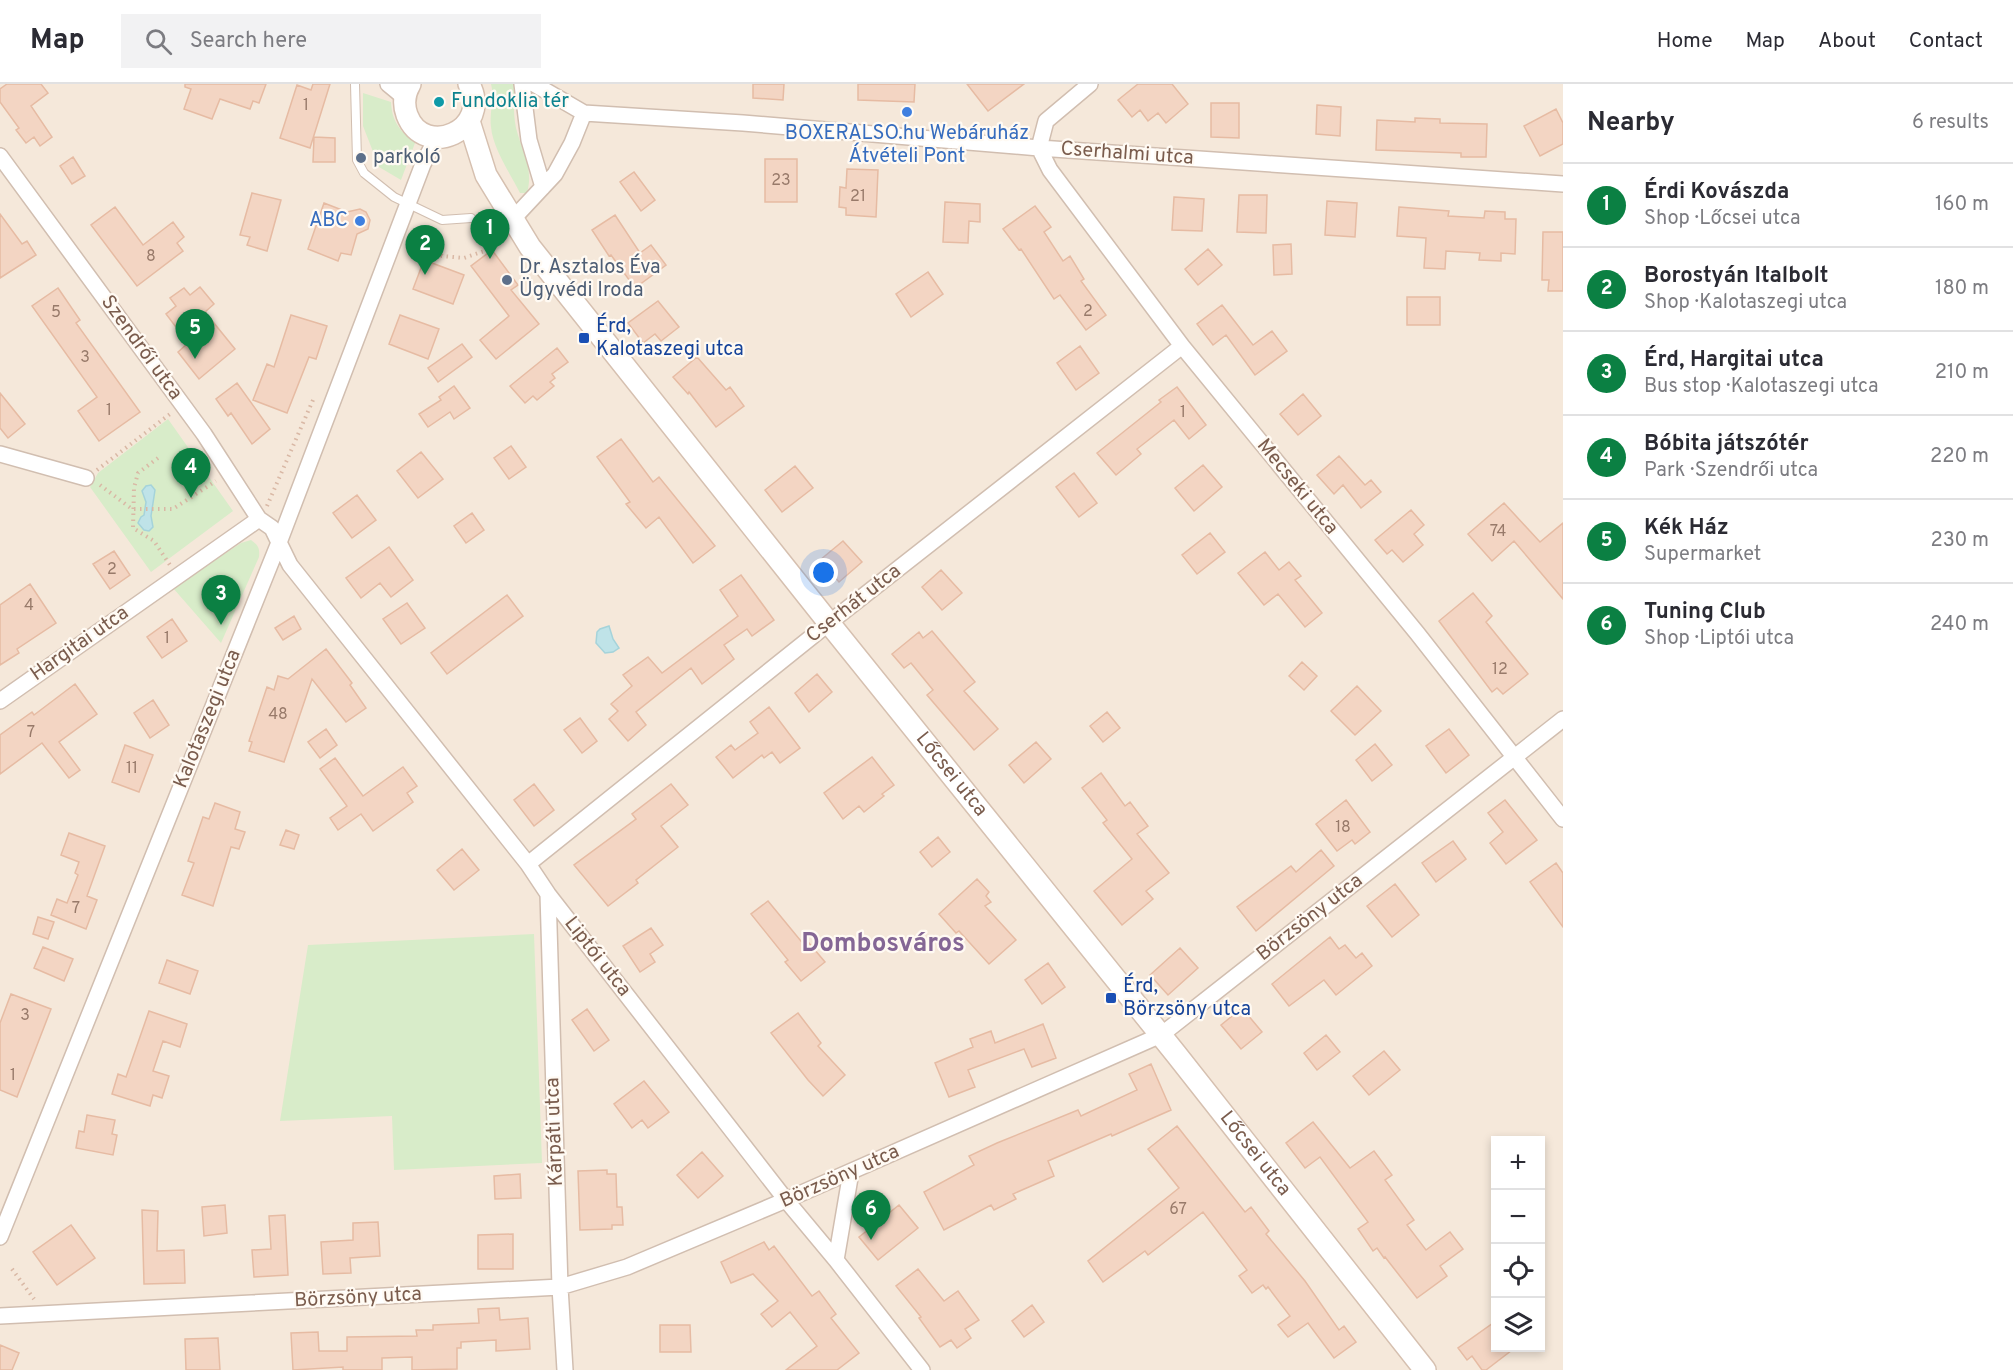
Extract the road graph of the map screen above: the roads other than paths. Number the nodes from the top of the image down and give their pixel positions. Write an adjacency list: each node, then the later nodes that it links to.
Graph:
1 (355, 84): 16 (lane)
2 (388, 84): 7 (street)
3 (469, 84): 9 (street)
4 (522, 84): 15 (street)
5 (534, 84): 8 (street, Cserhalmi utca)
6 (1090, 84): 11 (street)
7 (407, 91): 10 (street)
8 (584, 113): 11 (street, Cserhalmi utca); 15 (street)
9 (469, 121): 10 (street); 13 (street, Lőcsei utca)
10 (437, 136): 13 (street, Lőcsei utca); 16 (street, Kalotaszegi utca)
11 (1039, 148): 14 (street, Cserhalmi utca); 19 (street, Mecseki utca)
12 (0, 156): 22 (street, Szendrői utca)
13 (486, 175): 18 (street, Lőcsei utca)
14 (1563, 184)
15 (543, 187): 18 (street)
16 (408, 204): 17 (lane); 23 (street, Kalotaszegi utca)
17 (471, 218)
18 (512, 220): 24 (street, Lőcsei utca)
19 (1182, 346): 24 (street, Cserhát utca); 27 (street, Mecseki utca)
20 (0, 454): 21 (street)
21 (86, 478)
22 (259, 519): 23 (street, Szendrői utca); 25 (street, Hargitai utca)
23 (280, 540): 29 (street, Liptói utca); 34 (street, Kalotaszegi utca)
24 (829, 623): 29 (street, Cserhát utca); 31 (street, Lőcsei utca)
25 (0, 701)
26 (1563, 719): 27 (street, Börzsöny utca)
27 (1515, 758): 28 (street, Mecseki utca); 31 (street, Börzsöny utca)
28 (1563, 819)
29 (528, 864): 30 (street, Liptói utca)
30 (548, 894): 33 (street, Liptói utca); 36 (street, Kárpáti utca)
31 (1161, 1035): 32 (street, Börzsöny utca); 40 (street, Lőcsei utca)
32 (851, 1172): 33 (street, Börzsöny utca); 35 (street)
33 (786, 1200): 35 (street, Liptói utca); 36 (street, Börzsöny utca)
34 (0, 1237)
35 (836, 1260): 39 (street, Liptói utca)
36 (560, 1287): 37 (street, Börzsöny utca); 38 (street, Kárpáti utca)
37 (0, 1316)
38 (565, 1370)
39 (922, 1370)
40 (1425, 1370)

